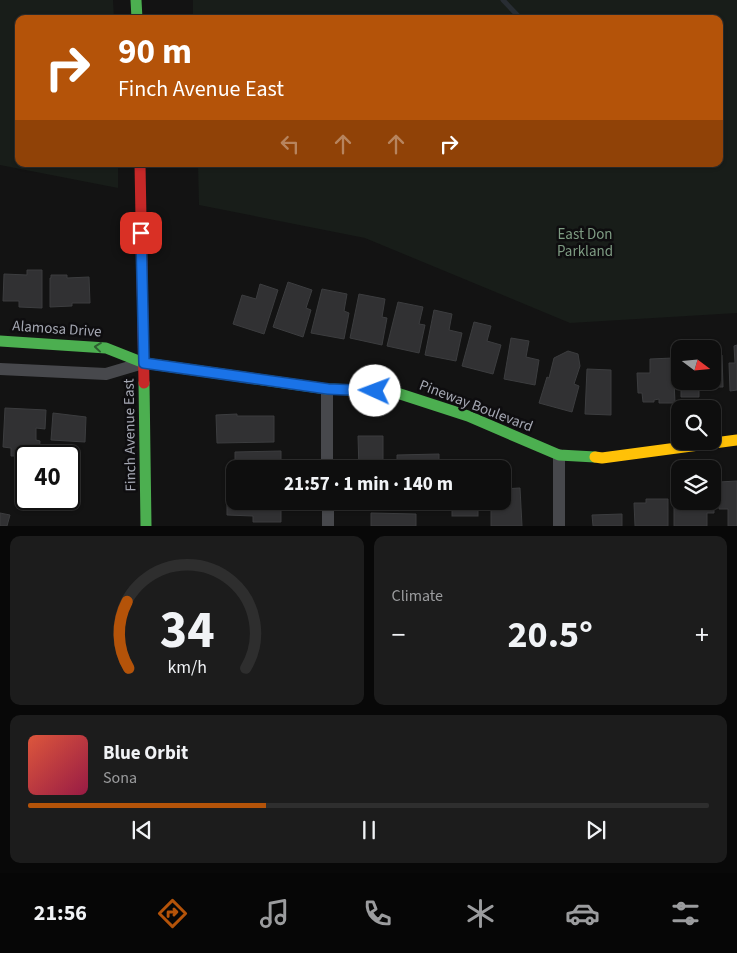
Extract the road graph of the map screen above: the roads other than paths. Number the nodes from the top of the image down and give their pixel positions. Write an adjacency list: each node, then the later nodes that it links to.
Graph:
1 (136, 0): 2 (street)
2 (137, 15)
3 (140, 167): 5 (street, Finch Avenue East)
4 (0, 341): 5 (street, Alamosa Drive, one-way to 4)
5 (144, 363): 6 (street); 7 (street, Pineway Boulevard); 12 (street, Finch Avenue East)
6 (0, 369)
7 (328, 389): 9 (street, Pineway Boulevard); 10 (street)
8 (737, 440): 9 (street, Pineway Boulevard)
9 (559, 455): 14 (street)
10 (328, 460)
11 (328, 510): 13 (street)
12 (146, 526)
13 (328, 526)
14 (559, 526)

